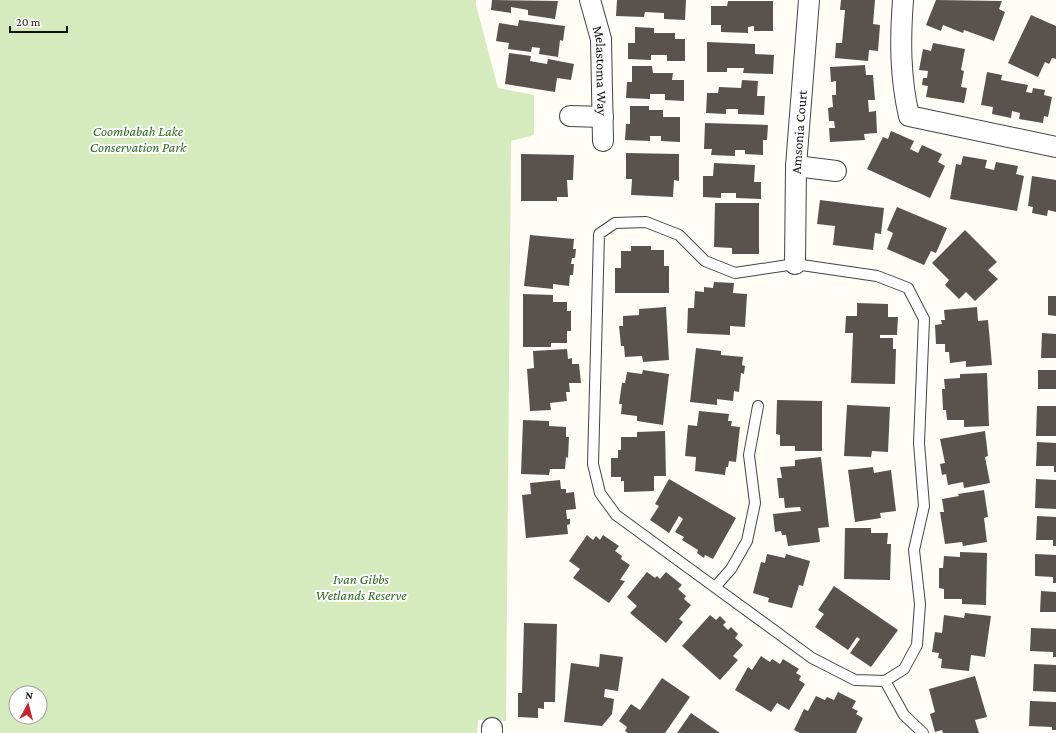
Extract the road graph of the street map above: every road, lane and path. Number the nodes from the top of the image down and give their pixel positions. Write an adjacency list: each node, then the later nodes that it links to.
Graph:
1 (590, 0): 5 (street, Melastoma Way)
2 (809, 0): 8 (street, Amsonia Court)
3 (903, 0): 7 (street)
4 (570, 116): 5 (street)
5 (603, 117): 6 (street, Melastoma Way)
6 (603, 142)
7 (1056, 147)
8 (796, 166): 9 (street); 10 (street, Amsonia Court)
9 (836, 171)
10 (796, 264): 12 (lane); 13 (lane)
11 (758, 406): 12 (lane)
12 (715, 587): 13 (lane)
13 (885, 681): 14 (lane)
14 (923, 733)

